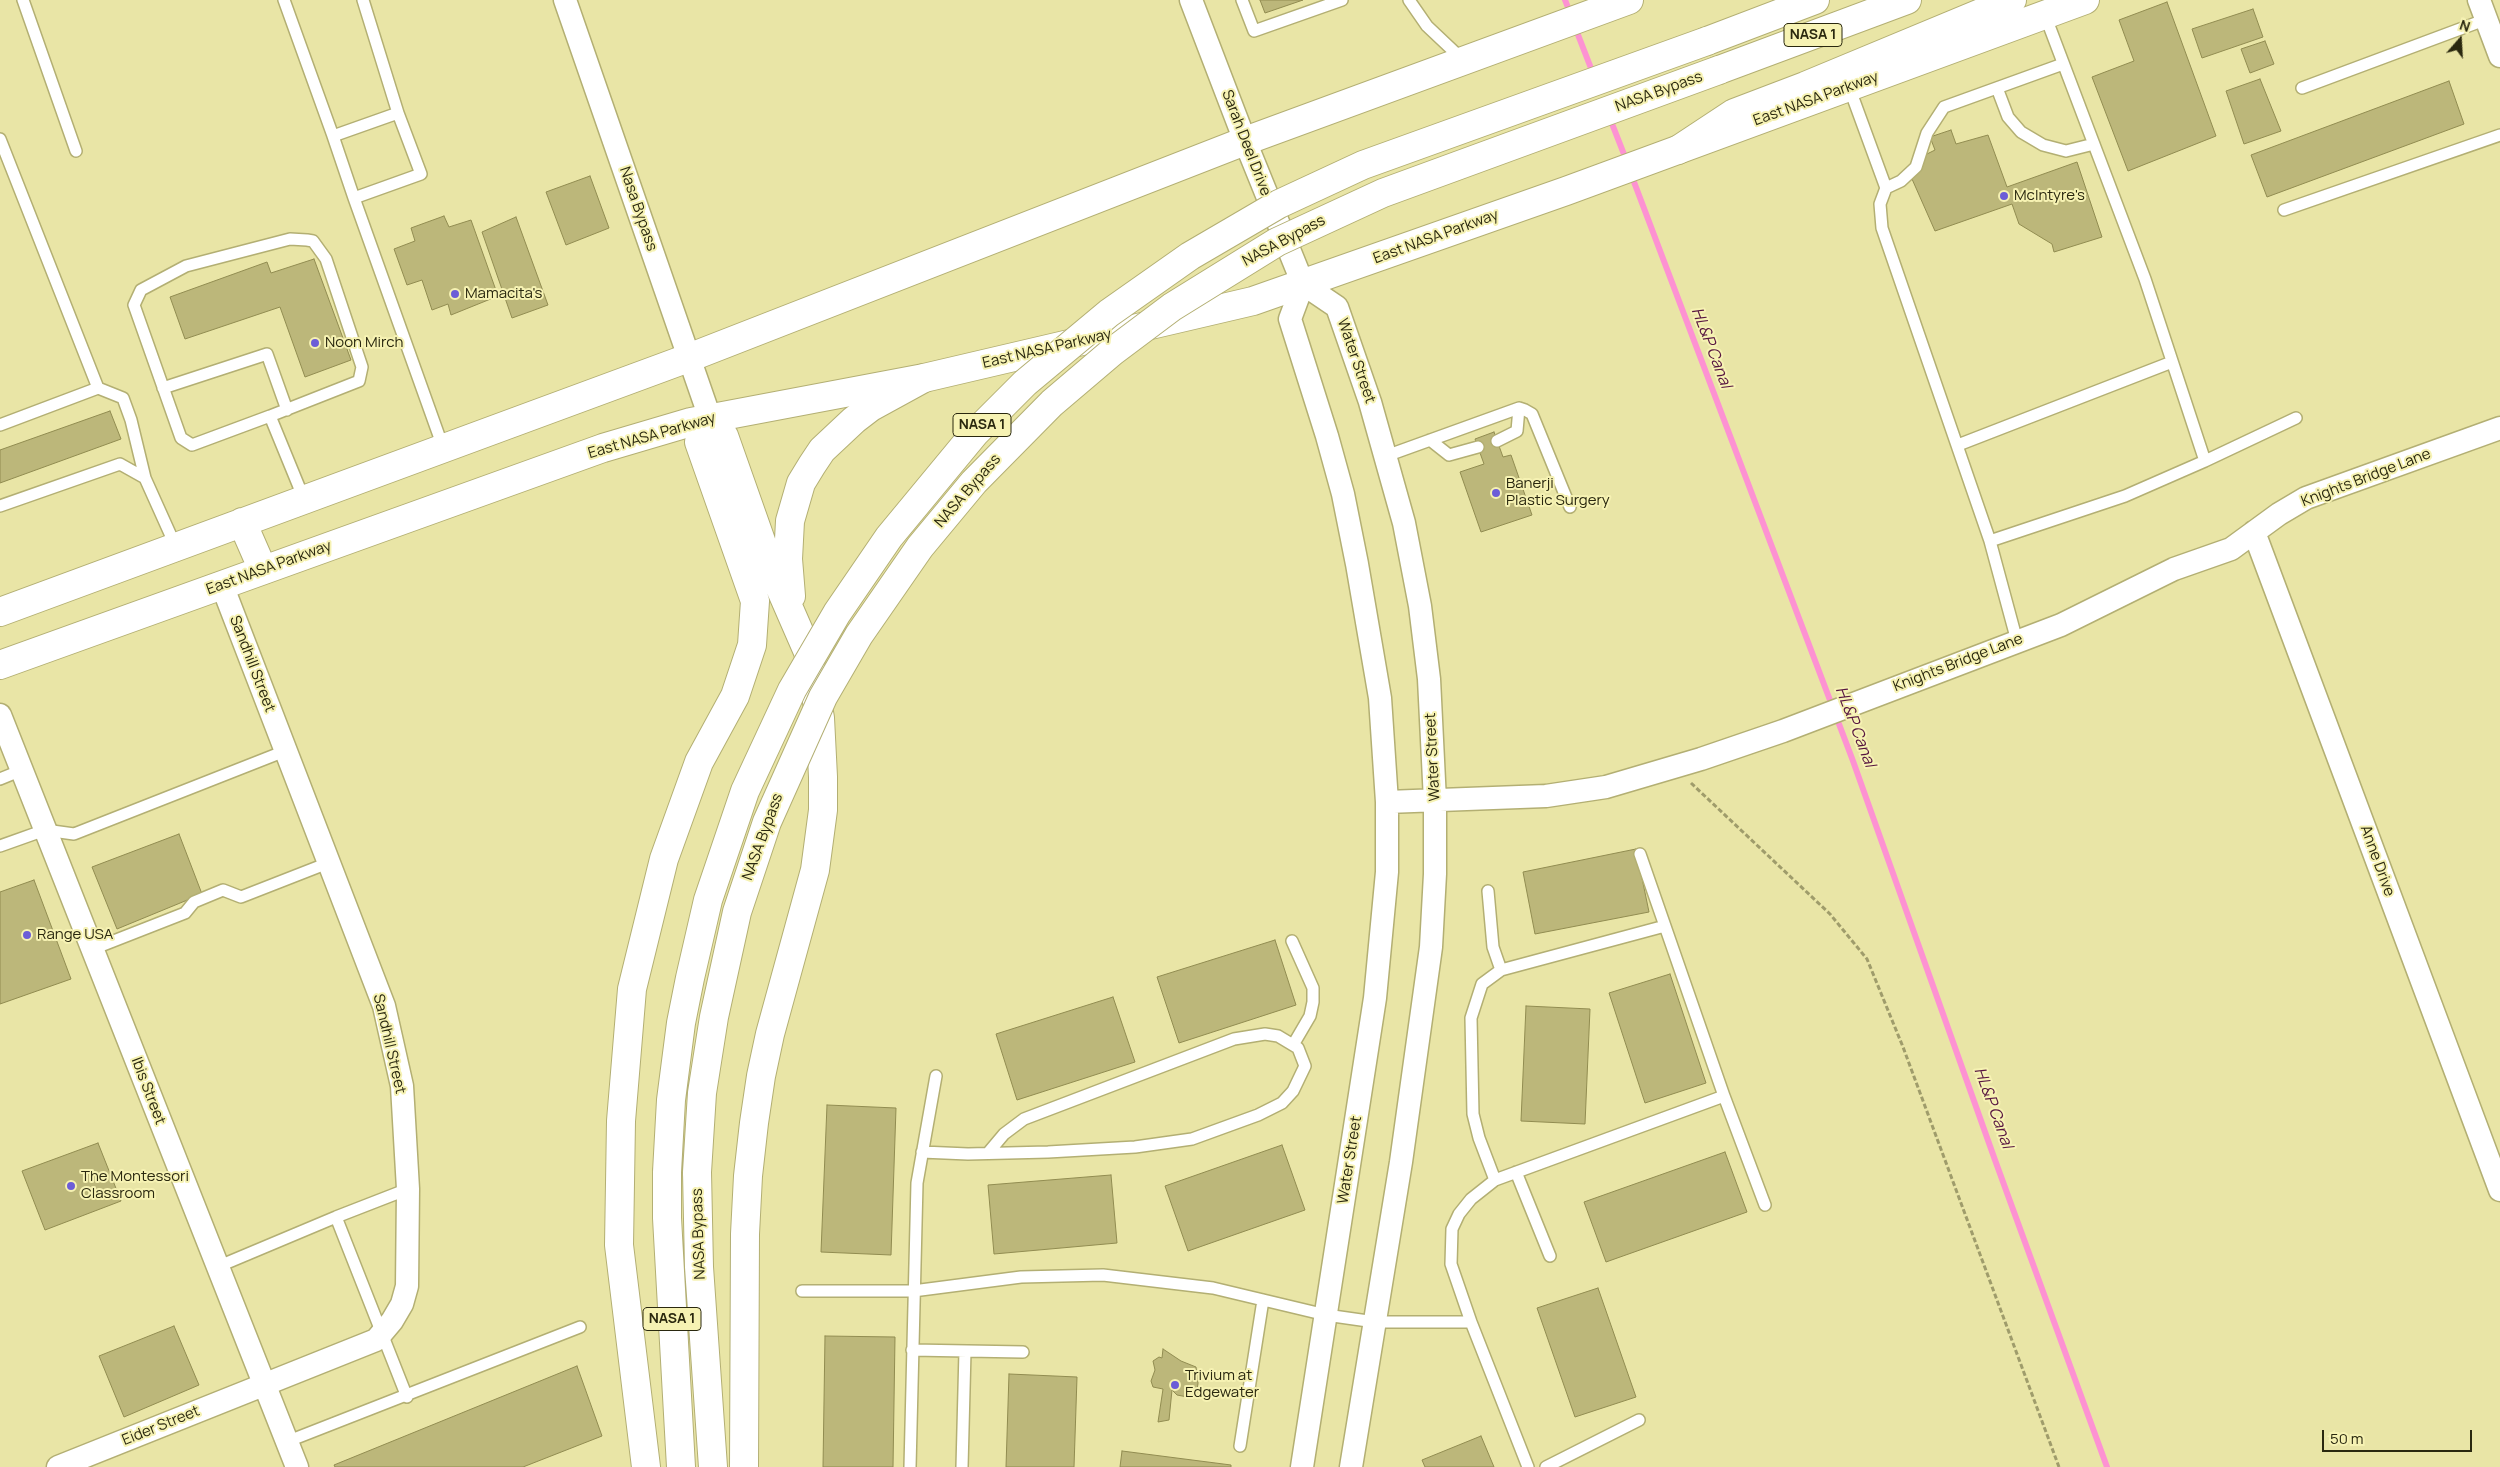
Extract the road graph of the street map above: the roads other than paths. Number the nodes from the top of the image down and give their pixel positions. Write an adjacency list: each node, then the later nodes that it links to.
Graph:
1 (23, 0): 29 (lane)
2 (284, 0): 24 (lane)
3 (363, 0): 22 (lane)
4 (565, 0): 34 (street, Nasa Bypass)
5 (1191, 0): 26 (street, Sarah Deel Drive)
6 (1242, 0): 7 (lane)
7 (1342, 0)
8 (1409, 0): 17 (lane)
9 (1629, 0): 17 (main road)
10 (1816, 0): 114 (main road, NASA Bypass / NASA 1, bridge)
11 (1907, 0): 115 (main road, NASA Bypass / NASA 1, bridge)
12 (2012, 0): 28 (main road)
13 (2085, 0): 15 (main road, East NASA Parkway)
14 (2483, 10): 16 (street); 21 (lane)
15 (2045, 14): 18 (lane); 19 (main road, East NASA Parkway)
16 (2500, 56)
17 (1463, 60): 26 (main road)
18 (2063, 64): 20 (lane); 27 (lane)
19 (1849, 87): 28 (main road, East NASA Parkway); 30 (lane)
20 (1997, 88): 27 (lane); 30 (lane)
21 (2302, 88)
22 (398, 113): 24 (lane); 31 (lane)
23 (2500, 135): 32 (lane)
24 (333, 136): 31 (lane)
25 (0, 139): 37 (lane)
26 (1244, 141): 33 (street, Sarah Deel Drive); 34 (main road)
27 (2094, 144): 35 (lane)
28 (1678, 150): 33 (main road, East NASA Parkway)
29 (76, 151)
30 (1886, 188): 48 (lane)
31 (354, 198): 49 (lane)
32 (2284, 210)
33 (1303, 284): 36 (main road, East NASA Parkway); 51 (street, Water Street); 72 (street, Water Street)
34 (691, 357): 42 (street, Nasa Bypass); 49 (main road)
35 (2172, 362): 48 (lane); 52 (lane)
36 (924, 378): 42 (main road, East NASA Parkway); 64 (main road)
37 (98, 388): 44 (lane); 53 (lane)
38 (163, 388): 40 (lane); 40 (lane); 41 (lane)
39 (1519, 408): 46 (lane); 47 (lane); 56 (lane)
40 (287, 410): 41 (lane)
41 (270, 416): 54 (lane)
42 (710, 418): 61 (main road, East NASA Parkway); 64 (main road); 113 (main road)
43 (2296, 418): 52 (lane)
44 (0, 425)
45 (2500, 428): 58 (street, Knights Bridge Lane)
46 (1430, 440): 50 (lane); 51 (lane)
47 (1497, 441)
48 (1958, 445): 59 (lane)
49 (443, 447): 54 (main road)
50 (1478, 447)
51 (1386, 456): 71 (street, Water Street)
52 (2205, 461): 59 (lane)
53 (145, 478): 55 (lane); 60 (lane)
54 (304, 499): 57 (main road)
55 (0, 506)
56 (1570, 507)
57 (242, 522): 60 (main road); 61 (main road)
58 (2254, 532): 65 (street, Knights Bridge Lane); 90 (street, Anne Drive)
59 (1990, 541): 65 (lane)
60 (176, 547): 63 (main road)
61 (263, 570): 62 (main road, East NASA Parkway)
62 (222, 585): 66 (main road, East NASA Parkway); 68 (street, Sandhill Street)
63 (0, 612)
64 (792, 615): 116 (main road)
65 (2017, 641): 71 (street, Knights Bridge Lane)
66 (0, 665)
67 (0, 716): 69 (street, Ibis Street)
68 (284, 751): 73 (lane); 76 (street, Sandhill Street)
69 (22, 770): 70 (lane); 73 (street, Ibis Street)
70 (0, 779)
71 (1435, 801): 72 (street, Knights Bridge Lane); 99 (street, Water Street)
72 (1387, 802): 98 (street, Water Street)
73 (45, 830): 74 (lane); 80 (street, Ibis Street)
74 (0, 846)
75 (1640, 854): 78 (lane)
76 (328, 863): 80 (lane); 89 (street, Sandhill Street)
77 (1488, 892): 81 (lane)
78 (1665, 926): 81 (lane); 84 (lane)
79 (1292, 941): 82 (lane)
80 (93, 949): 94 (street, Ibis Street)
81 (1501, 970): 88 (lane)
82 (1293, 1045): 86 (lane); 86 (lane)
83 (936, 1076): 85 (lane)
84 (1724, 1096): 87 (lane); 91 (lane)
85 (922, 1152): 86 (lane); 96 (lane)
86 (988, 1153)
87 (1516, 1172): 88 (lane); 93 (lane)
88 (1495, 1180): 100 (lane)
89 (408, 1189): 92 (lane); 102 (street, Sandhill Street)
90 (2500, 1190)
91 (1765, 1204)
92 (336, 1217): 94 (lane); 102 (lane)
93 (1550, 1256)
94 (217, 1267): 106 (street, Ibis Street)
95 (802, 1291): 96 (lane)
96 (913, 1291): 97 (lane); 103 (lane)
97 (1263, 1300): 98 (lane); 110 (lane)
98 (1326, 1315): 99 (lane); 119 (street, Water Street)
99 (1375, 1322): 100 (lane); 120 (street, Water Street)
100 (1471, 1322): 121 (lane)
101 (580, 1328): 107 (lane)
102 (382, 1333): 106 (street, Sandhill Street); 107 (lane)
103 (912, 1350): 104 (lane); 117 (lane)
104 (965, 1351): 105 (lane); 118 (lane)
105 (1023, 1352)
106 (263, 1385): 109 (street, Ibis Street); 111 (street, Eider Street)
107 (407, 1396): 109 (lane)
108 (1639, 1420): 122 (lane)
109 (286, 1442): 112 (street, Ibis Street)
110 (1240, 1446)
111 (58, 1467)
112 (296, 1467)
113 (646, 1467)
114 (681, 1467)
115 (713, 1467)
116 (744, 1467)
117 (910, 1467)
118 (962, 1467)
119 (1302, 1467)
120 (1352, 1467)
121 (1528, 1467)
122 (1546, 1467)

